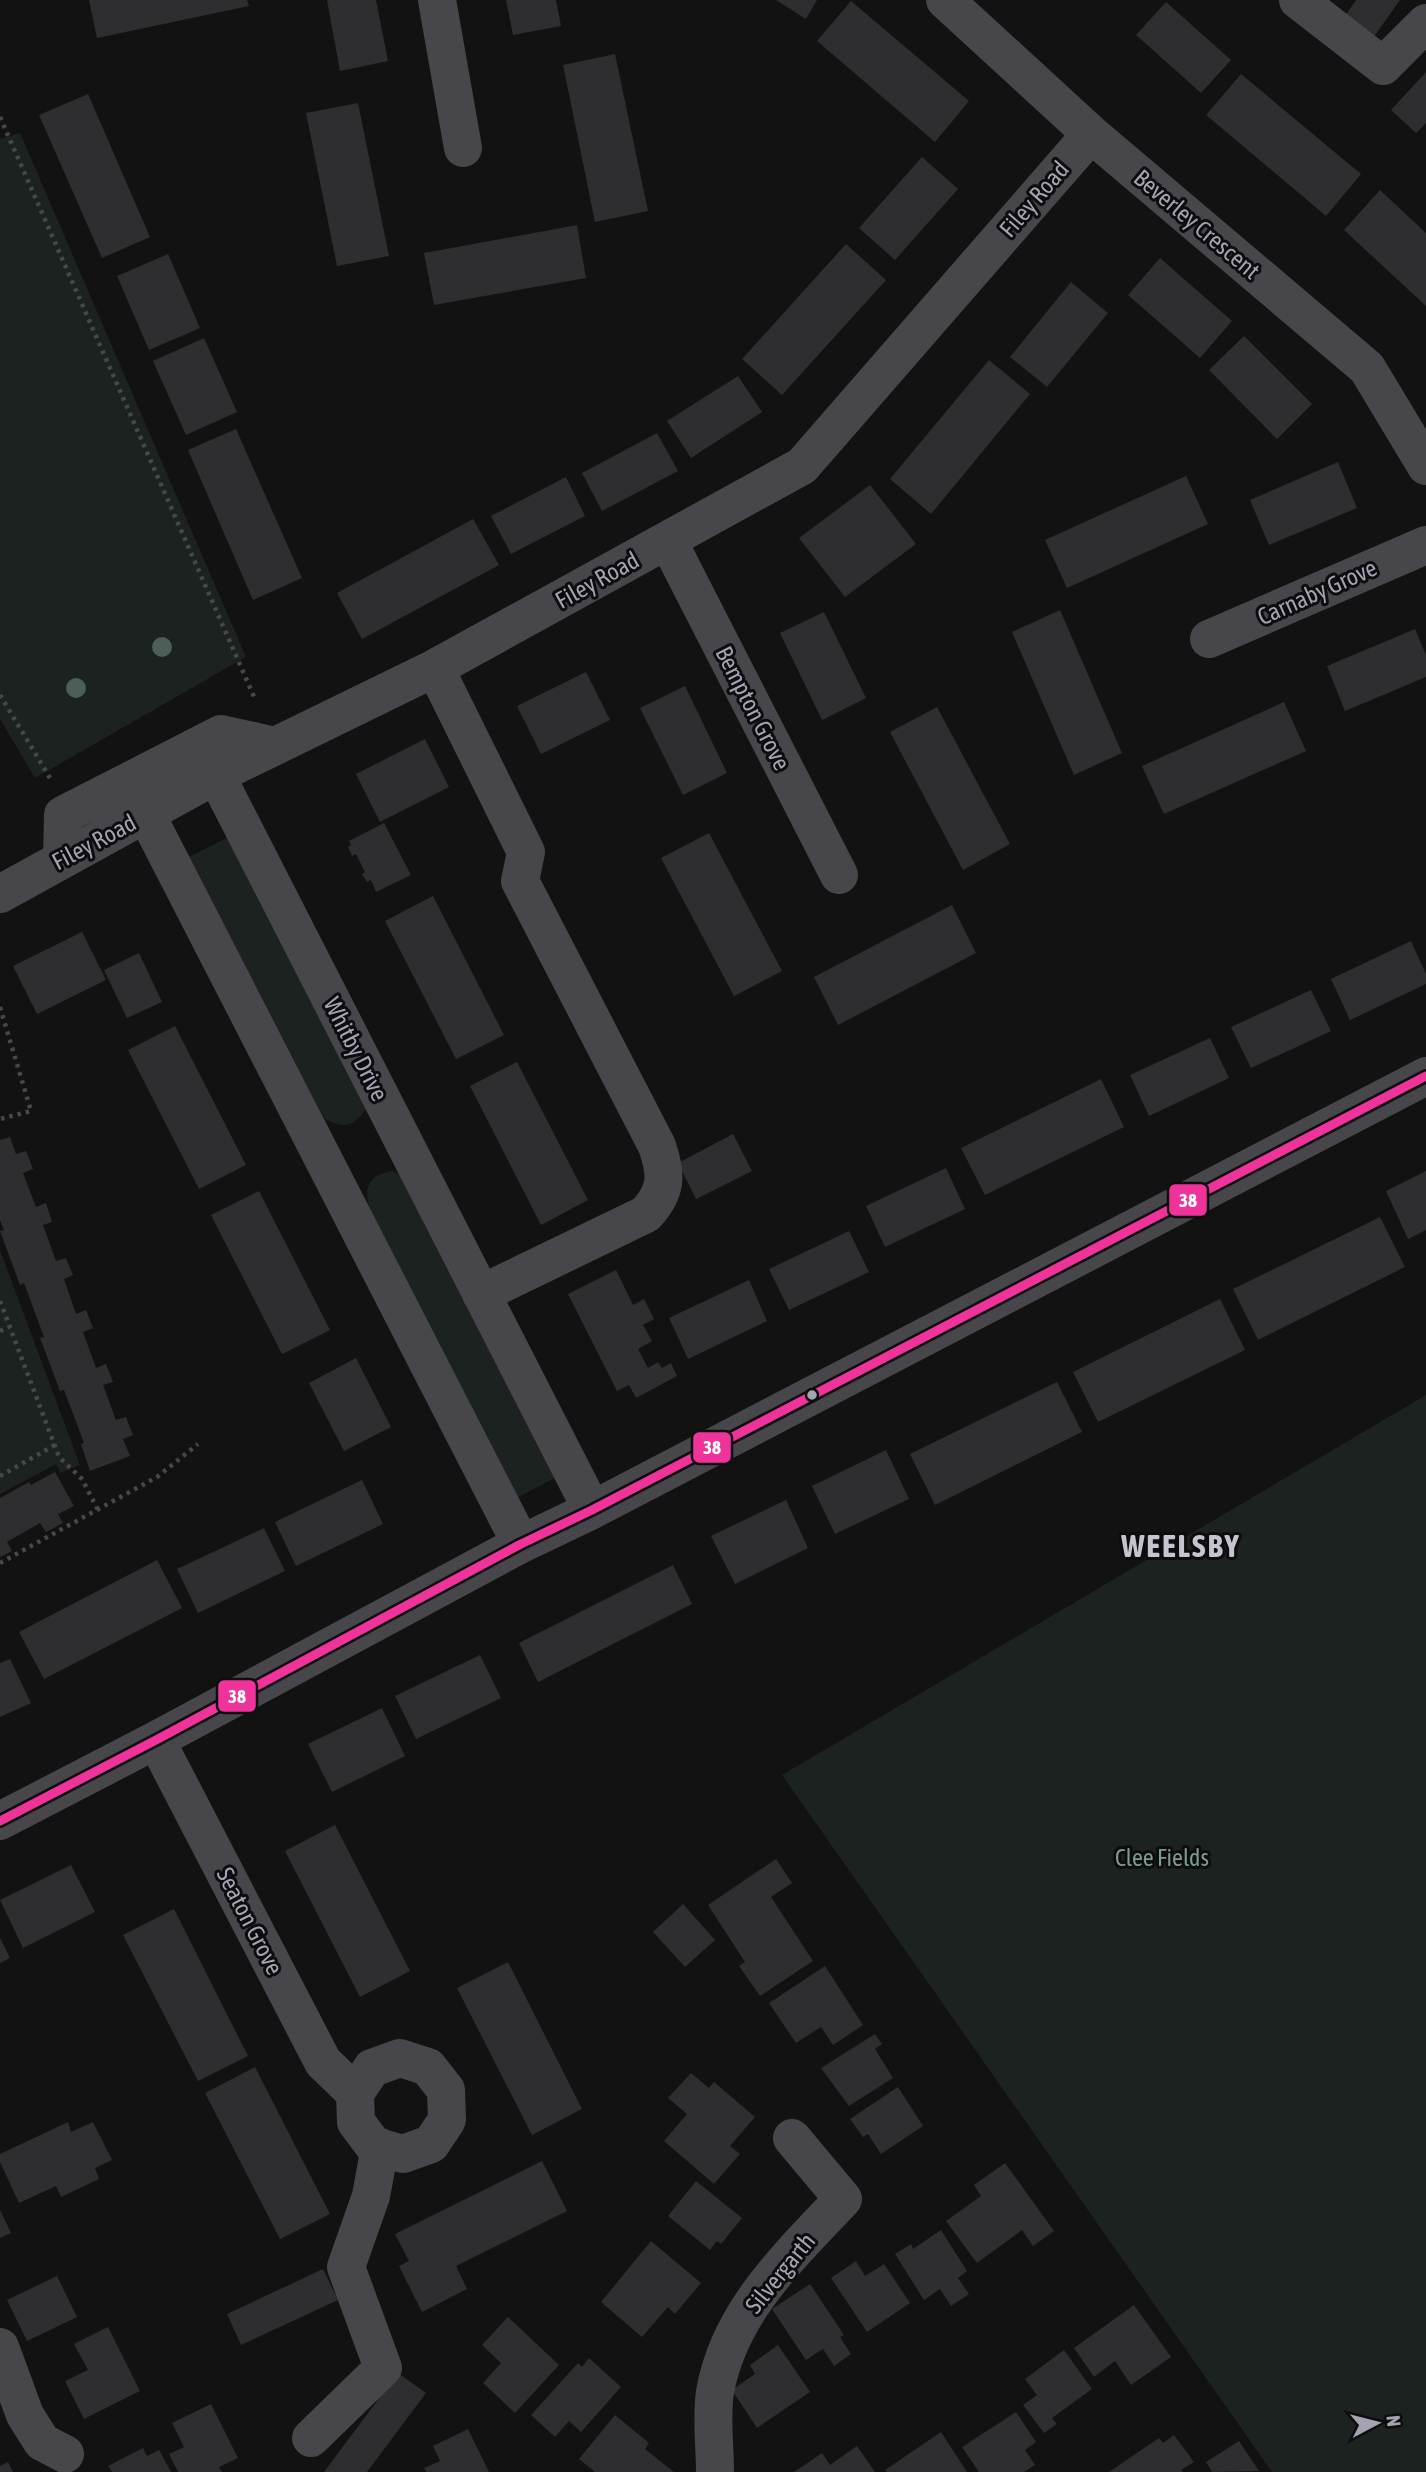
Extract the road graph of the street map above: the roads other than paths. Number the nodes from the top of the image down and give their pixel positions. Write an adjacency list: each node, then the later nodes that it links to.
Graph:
1 (437, 0): 6 (street)
2 (945, 0): 5 (street, Beverley Crescent)
3 (1298, 0): 4 (street)
4 (1426, 23)
5 (1091, 134): 7 (street, Beverley Crescent); 8 (street, Filey Road)
6 (463, 148)
7 (1426, 466)
8 (668, 541): 11 (street, Filey Road); 16 (street, Bempton Grove)
9 (1426, 544): 10 (street, Carnaby Grove)
10 (1209, 639)
11 (435, 668): 12 (street, Filey Road); 19 (street)
12 (283, 742): 13 (street, Filey Road); 15 (street)
13 (216, 775): 14 (street, Filey Road); 19 (street, Whitby Drive)
14 (146, 814): 15 (street, Filey Road); 21 (street)
15 (62, 859): 17 (street, Filey Road)
16 (839, 875)
17 (0, 894)
18 (1426, 1076): 20 (street)
19 (481, 1294): 20 (street, Whitby Drive)
20 (592, 1510): 21 (street)
21 (521, 1544): 22 (street)
22 (156, 1740): 23 (street); 24 (street, Seaton Grove)
23 (0, 1821)
24 (355, 2093): 26 (street); 26 (street)
25 (792, 2138): 31 (street, Silvergarth)
26 (380, 2147): 29 (street)
27 (0, 2347): 28 (street)
28 (13, 2424): 30 (street)
29 (311, 2438)
30 (65, 2454)
31 (715, 2472)

